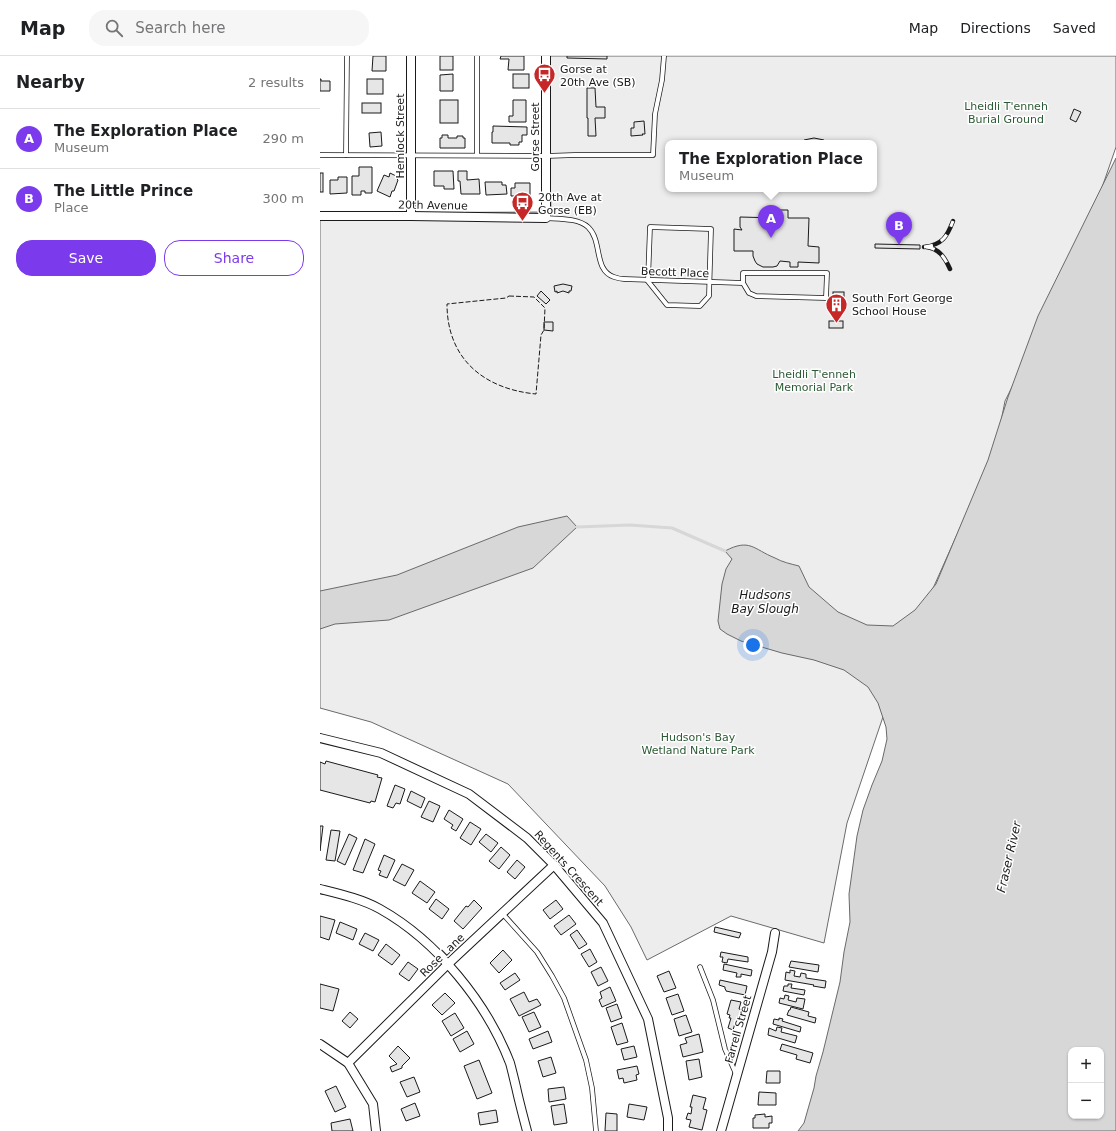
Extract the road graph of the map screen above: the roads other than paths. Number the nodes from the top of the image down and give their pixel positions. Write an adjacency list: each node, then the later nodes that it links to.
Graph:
1 (347, 56): 7 (lane)
2 (411, 56): 8 (street, Hemlock Street)
3 (477, 56): 9 (lane)
4 (546, 56): 10 (street, Gorse Street)
5 (664, 56): 10 (lane)
6 (320, 155): 7 (lane)
7 (346, 155): 8 (lane)
8 (411, 155): 9 (lane); 12 (street, Hemlock Street)
9 (477, 156): 10 (lane)
10 (546, 156): 13 (street, Gorse Street)
11 (320, 216): 12 (street, 20th Avenue)
12 (411, 216): 13 (street, 20th Avenue)
13 (546, 218): 14 (lane, Becott Place)
14 (648, 280): 15 (lane, Becott Place); 15 (lane); 15 (lane)
15 (710, 282): 16 (lane, Becott Place)
16 (743, 283): 16 (lane)
17 (320, 738): 18 (street, Regents Crescent)
18 (554, 865): 20 (street, Rose Lane); 30 (street, Regents Crescent)
19 (320, 888): 22 (street)
20 (502, 913): 22 (street, Rose Lane); 29 (lane)
21 (775, 933): 26 (street, Farrell Street)
22 (448, 964): 25 (street, Rose Lane); 28 (street)
23 (700, 967): 26 (lane)
24 (320, 1044): 25 (street)
25 (348, 1064): 27 (street)
26 (737, 1076): 31 (street, Farrell Street)
27 (376, 1131)
28 (527, 1131)
29 (596, 1131)
30 (668, 1131)
31 (721, 1131)

